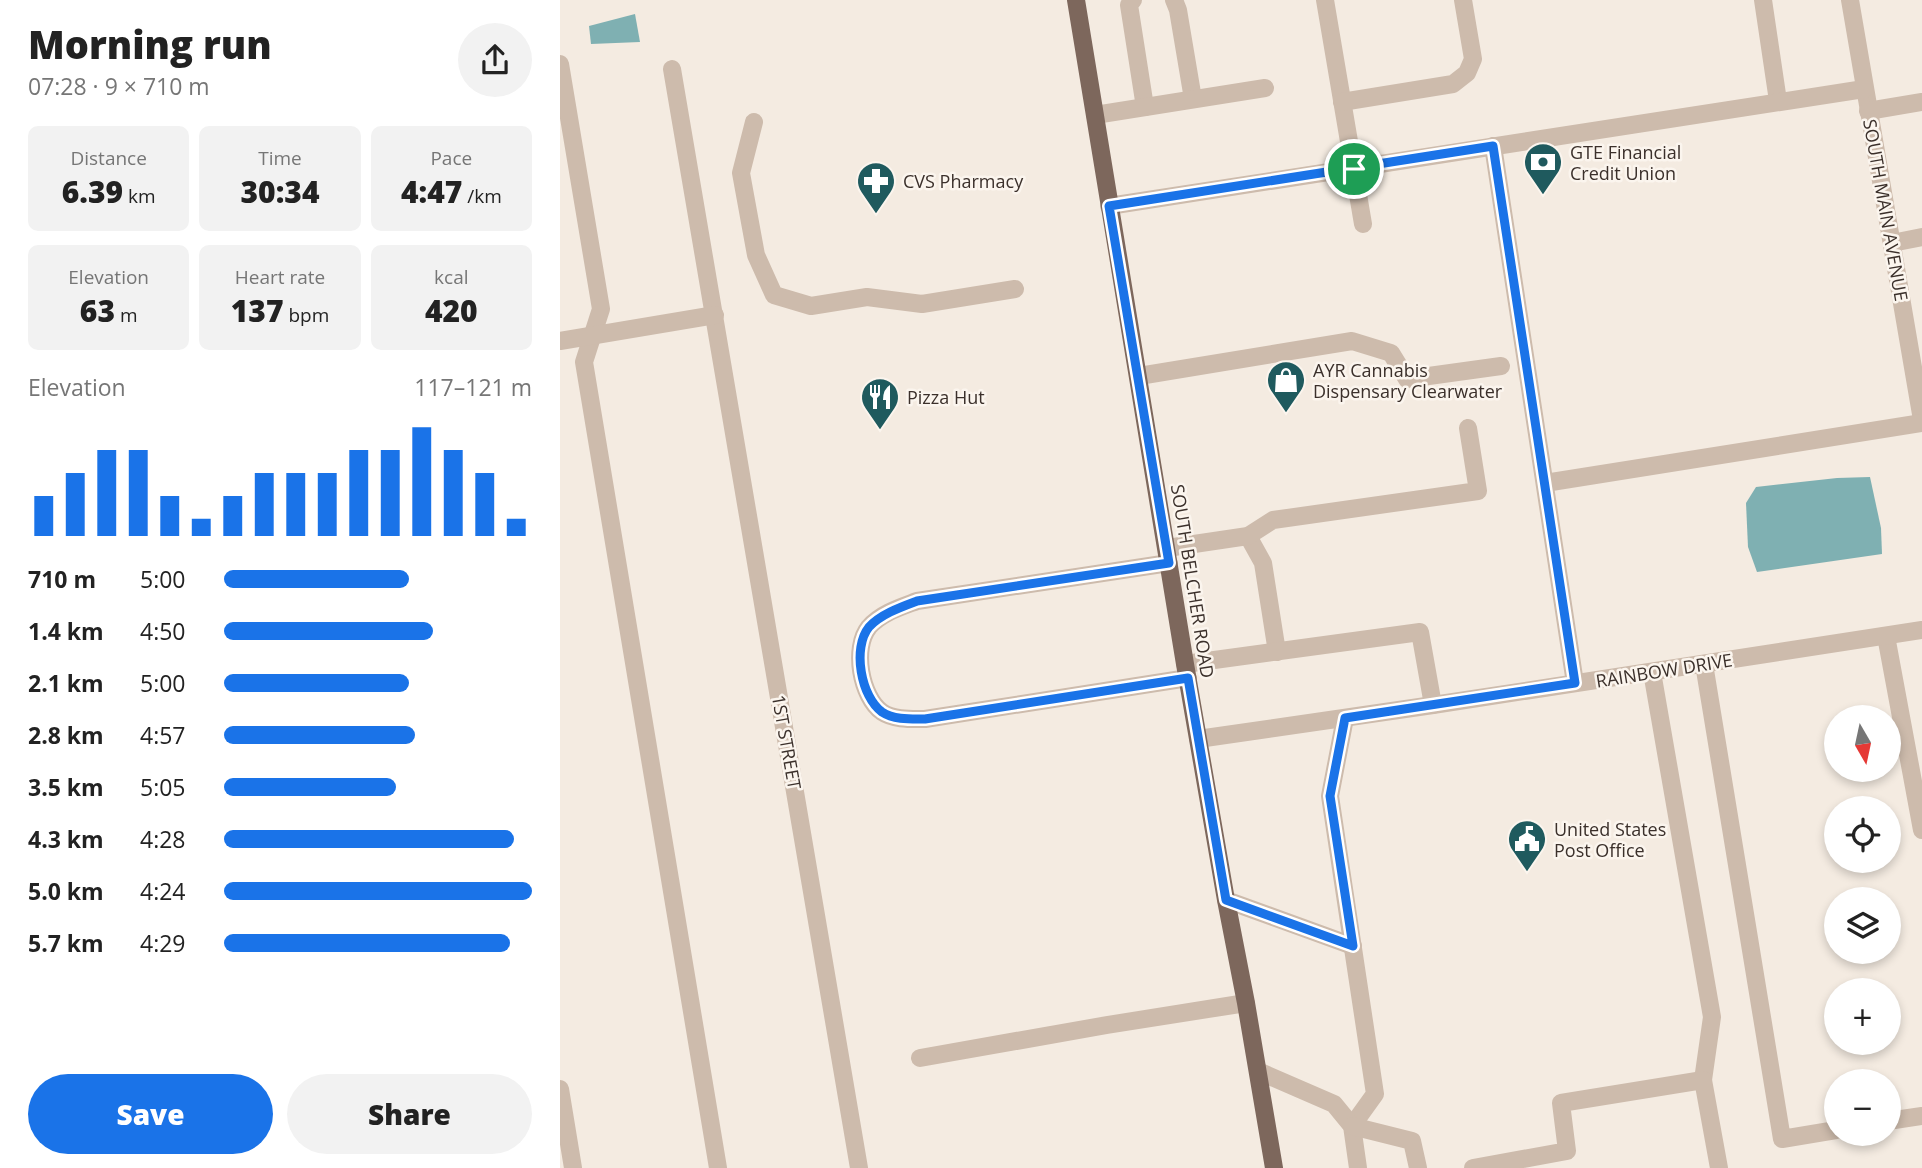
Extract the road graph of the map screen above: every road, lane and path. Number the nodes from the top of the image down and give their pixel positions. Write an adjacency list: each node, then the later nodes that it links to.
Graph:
1 (1076, 0): 18 (main road, SOUTH BELCHER ROAD)
2 (1133, 0): 16 (street)
3 (1174, 0): 12 (street)
4 (1325, 0): 14 (street)
5 (1463, 0): 14 (street)
6 (1763, 0): 13 (street)
7 (1850, 0): 11 (street, SOUTH MAIN AVENUE)
8 (560, 64): 28 (street)
9 (672, 69): 27 (street, 1ST STREET)
10 (1265, 88): 12 (street)
11 (1864, 89): 13 (street); 17 (street, SOUTH MAIN AVENUE)
12 (1192, 99): 16 (street)
13 (1778, 101): 20 (street)
14 (1342, 102): 21 (street)
15 (1922, 102): 17 (street)
16 (1145, 107): 18 (street)
17 (1868, 111): 25 (street, SOUTH MAIN AVENUE)
18 (1095, 115): 22 (main road, SOUTH BELCHER ROAD)
19 (754, 122): 26 (street)
20 (1493, 146): 21 (street); 34 (street)
21 (1354, 169): 22 (street); 23 (street)
22 (1109, 206): 31 (main road, SOUTH BELCHER ROAD)
23 (1363, 223)
24 (1922, 237): 25 (street)
25 (1892, 243): 32 (street, SOUTH MAIN AVENUE)
26 (1015, 289)
27 (715, 315): 28 (street); 61 (street, 1ST STREET)
28 (593, 335): 29 (street); 60 (street)
29 (560, 341)
30 (1501, 366): 31 (street)
31 (1139, 376): 36 (main road, SOUTH BELCHER ROAD)
32 (1922, 421): 34 (street)
33 (1468, 428): 35 (street)
34 (1545, 483): 43 (street)
35 (1248, 536): 36 (street); 39 (street)
36 (1168, 556): 41 (main road, SOUTH BELCHER ROAD); 41 (street)
37 (1922, 630): 38 (street, RAINBOW DRIVE)
38 (1886, 636): 40 (street, RAINBOW DRIVE); 47 (street)
39 (1277, 652): 41 (street); 44 (street)
40 (1704, 664): 42 (street, RAINBOW DRIVE); 58 (street)
41 (1186, 671): 46 (main road, SOUTH BELCHER ROAD)
42 (1652, 672): 43 (street, RAINBOW DRIVE); 53 (street)
43 (1575, 683): 44 (street, RAINBOW DRIVE)
44 (1433, 705): 45 (street, RAINBOW DRIVE)
45 (1345, 718): 46 (street, RAINBOW DRIVE); 49 (street)
46 (1198, 740): 48 (main road, SOUTH BELCHER ROAD)
47 (1922, 830)
48 (1226, 900): 49 (street); 50 (main road, SOUTH BELCHER ROAD)
49 (1353, 946): 57 (street)
50 (1246, 1003): 51 (street); 52 (main road, SOUTH BELCHER ROAD)
51 (920, 1058)
52 (1258, 1071): 57 (street); 62 (main road, SOUTH BELCHER ROAD)
53 (1703, 1080): 65 (street); 66 (street)
54 (560, 1089): 59 (street)
55 (1922, 1116): 56 (street)
56 (1901, 1119)
57 (1352, 1126): 63 (street); 64 (street)
58 (1824, 1132)
59 (573, 1168)
60 (719, 1168)
61 (859, 1168)
62 (1274, 1168)
63 (1359, 1168)
64 (1418, 1168)
65 (1474, 1168)
66 (1719, 1168)

